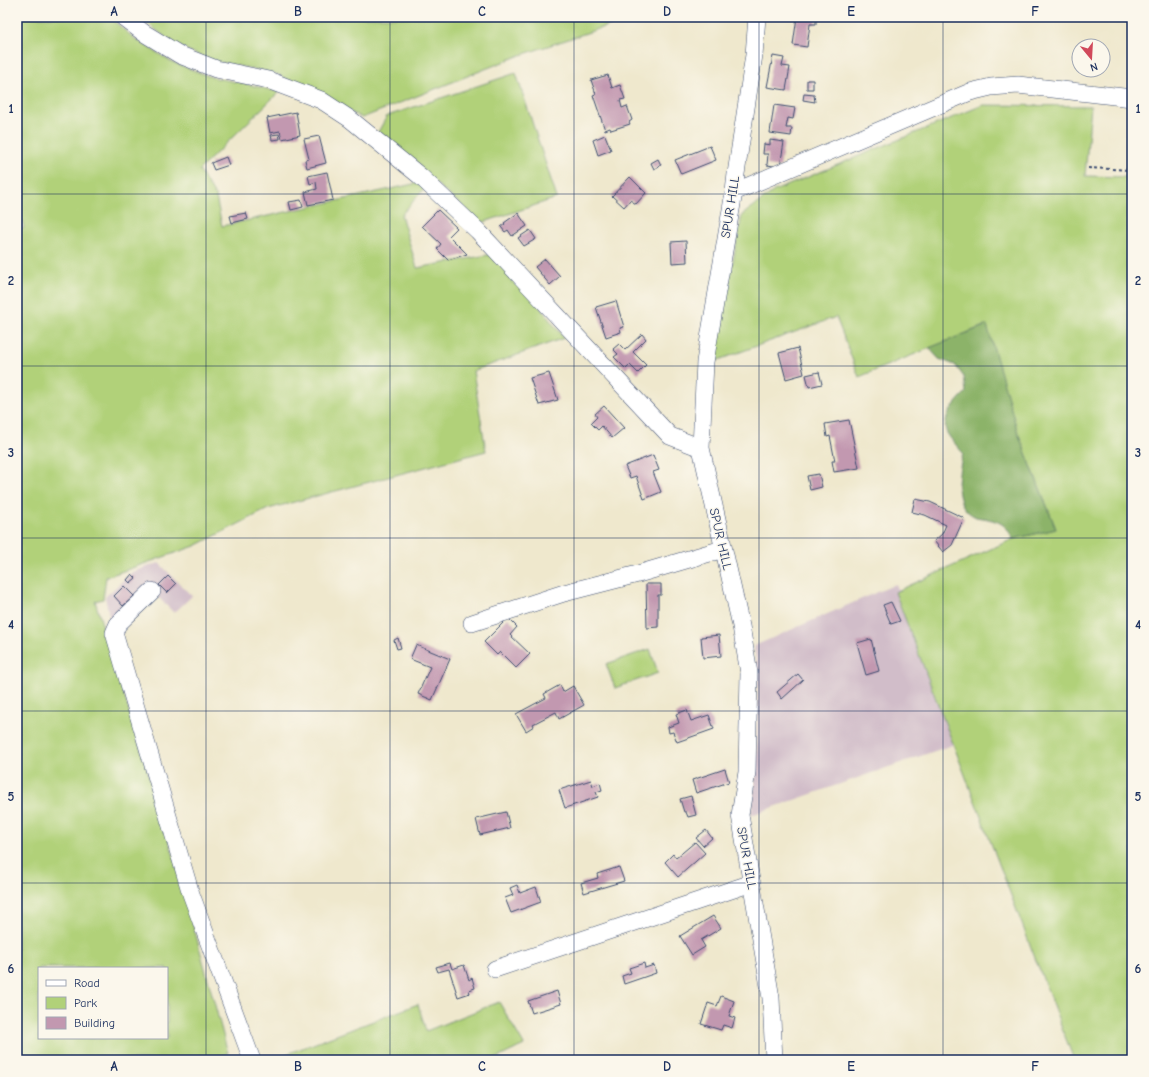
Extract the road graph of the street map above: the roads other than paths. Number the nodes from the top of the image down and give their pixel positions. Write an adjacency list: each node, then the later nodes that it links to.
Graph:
1 (123, 17): 5 (street)
2 (756, 17): 4 (street, SPUR HILL)
3 (1132, 98): 4 (street)
4 (734, 192): 5 (street, SPUR HILL)
5 (701, 448): 6 (street, SPUR HILL)
6 (723, 549): 8 (street); 9 (street, SPUR HILL)
7 (152, 591): 11 (street)
8 (472, 623)
9 (752, 883): 10 (street); 12 (street, SPUR HILL)
10 (495, 969)
11 (252, 1060)
12 (774, 1060)

